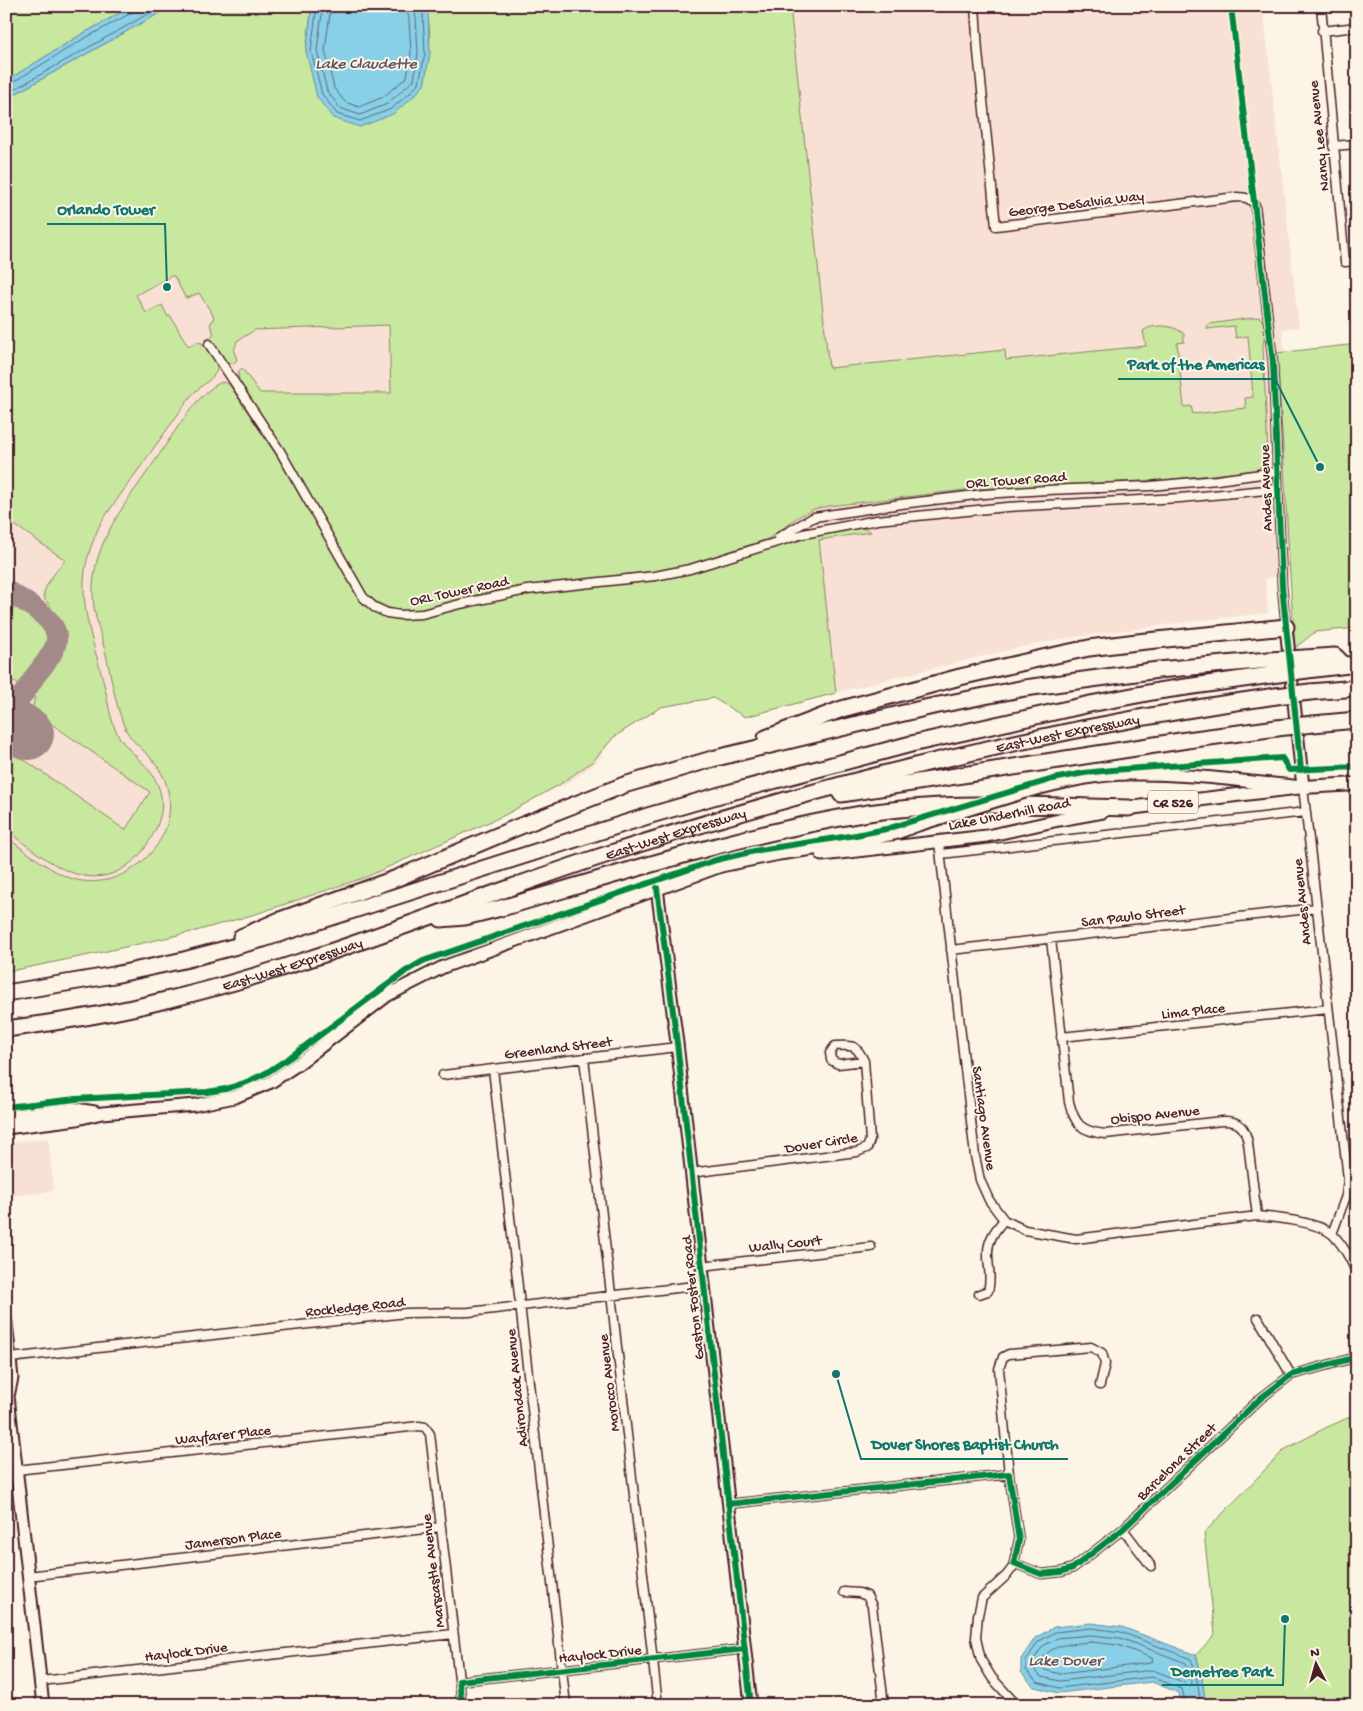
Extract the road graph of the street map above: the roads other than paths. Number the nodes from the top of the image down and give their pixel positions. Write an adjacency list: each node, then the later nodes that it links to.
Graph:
1 (975, 6): 7 (street, George DeSalvia Way)
2 (1321, 6): 4 (street, Nancy Lee Avenue)
3 (1357, 27): 4 (street)
4 (1322, 31): 6 (street, Nancy Lee Avenue)
5 (1357, 144): 6 (street)
6 (1333, 146): 8 (street, Nancy Lee Avenue)
7 (1255, 205): 10 (street, Andes Avenue)
8 (1357, 261)
9 (209, 344): 16 (street, ORL Tower Road)
10 (1276, 472): 11 (street, Andes Avenue); 12 (street, ORL Tower Road)
11 (1277, 489): 13 (street, ORL Tower Road); 17 (street, Andes Avenue)
12 (1047, 490): 13 (street); 14 (street, ORL Tower Road)
13 (1048, 505): 15 (street, ORL Tower Road)
14 (876, 507): 15 (street); 16 (street, ORL Tower Road)
15 (878, 520): 16 (street, ORL Tower Road)
16 (766, 545)
17 (1286, 627): 22 (highway); 24 (main road, Andes Avenue)
18 (1350, 664): 19 (highway, bridge)
19 (1270, 668): 22 (highway); 36 (highway, East-West Expressway)
20 (1357, 688): 25 (highway, East-West Expressway, bridge)
21 (1357, 720): 25 (highway, bridge)
22 (712, 759): 36 (highway)
23 (1357, 784): 24 (main road, Lake Underhill Road / CR 526)
24 (1303, 787): 26 (main road, Lake Underhill Road / CR 526); 27 (street, Andes Avenue); 30 (main road, Lake Underhill Road / CR 526, bridge)
25 (797, 798): 33 (highway, East-West Expressway)
26 (1129, 808): 28 (main road, Lake Underhill Road / CR 526); 33 (highway)
27 (1306, 812): 29 (street, Lake Underhill Road); 32 (street, Andes Avenue)
28 (939, 842): 29 (street, Santiago Avenue); 30 (main road, Lake Underhill Road / CR 526)
29 (941, 854): 35 (street, Santiago Avenue)
30 (721, 866): 31 (main road, Lake Underhill Road / CR 526)
31 (657, 888): 41 (main road, Gaston Foster Road); 46 (main road, Lake Underhill Road / CR 526)
32 (1317, 908): 34 (street, San Paulo Street); 38 (street, Andes Avenue)
33 (422, 920): 39 (highway, East-West Expressway)
34 (1051, 939): 35 (street, San Paulo Street); 40 (street, Obispo Avenue)
35 (951, 950): 51 (street, Santiago Avenue)
36 (184, 960): 37 (highway, East-West Expressway)
37 (6, 993)
38 (1328, 1009): 40 (street, Lima Place); 52 (street, Andes Avenue)
39 (6, 1029)
40 (1062, 1038): 50 (street, Obispo Avenue)
41 (677, 1047): 42 (street, Greenland Street); 49 (main road, Gaston Foster Road)
42 (584, 1058): 44 (street, Greenland Street); 58 (street, Morocco Avenue)
43 (864, 1061): 49 (street, Dover Circle)
44 (493, 1069): 45 (street, Greenland Street); 59 (street, Adirondack Avenue)
45 (443, 1075)
46 (102, 1113): 47 (main road, Lake Underhill Road / CR 526); 48 (main road, Lake Underhill Road / CR 526)
47 (6, 1117)
48 (6, 1128)
49 (690, 1173): 54 (main road, Gaston Foster Road)
50 (1257, 1216): 51 (street, Santiago Avenue); 52 (street, Santiago Avenue)
51 (1004, 1220): 57 (street)
52 (1332, 1234): 55 (street, Santiago Avenue)
53 (871, 1248): 54 (street, Wally Court)
54 (701, 1266): 56 (main road, Gaston Foster Road)
55 (1357, 1274)
56 (703, 1285): 58 (street, Rockledge Road); 70 (main road, Gaston Foster Road)
57 (979, 1294)
58 (611, 1295): 59 (street, Rockledge Road); 79 (street, Morocco Avenue)
59 (520, 1306): 63 (street, Rockledge Road); 80 (street, Adirondack Avenue)
60 (1258, 1318): 64 (street)
61 (6, 1322): 63 (main road)
62 (1357, 1356): 64 (street, Barcelona Street)
63 (10, 1358): 66 (main road)
64 (1291, 1375): 72 (street, Barcelona Street)
65 (1100, 1385): 69 (street)
66 (7, 1394): 68 (main road)
67 (430, 1434): 68 (street, Wayfarer Place); 71 (street, Marscastle Avenue)
68 (16, 1470): 75 (main road)
69 (1009, 1474): 70 (street); 73 (street)
70 (728, 1504): 78 (main road, Gaston Foster Road)
71 (441, 1527): 75 (street, Jamerson Place); 77 (street, Marscastle Avenue)
72 (1124, 1529): 73 (street, Barcelona Street); 74 (street)
73 (1014, 1563): 89 (street)
74 (1151, 1566)
75 (28, 1576): 81 (main road)
76 (844, 1592): 88 (street)
77 (454, 1634): 81 (street, Haylock Drive); 82 (street, Marscastle Avenue)
78 (744, 1649): 79 (street, Haylock Drive); 87 (main road, Gaston Foster Road)
79 (653, 1660): 80 (street, Haylock Drive); 86 (street, Morocco Avenue)
80 (562, 1670): 82 (street, Haylock Drive); 85 (street, Adirondack Avenue)
81 (41, 1681): 83 (main road)
82 (459, 1681): 84 (street, Marscastle Avenue)
83 (43, 1705)
84 (462, 1705)
85 (566, 1705)
86 (658, 1705)
87 (751, 1705)
88 (884, 1705)
89 (1020, 1705)

